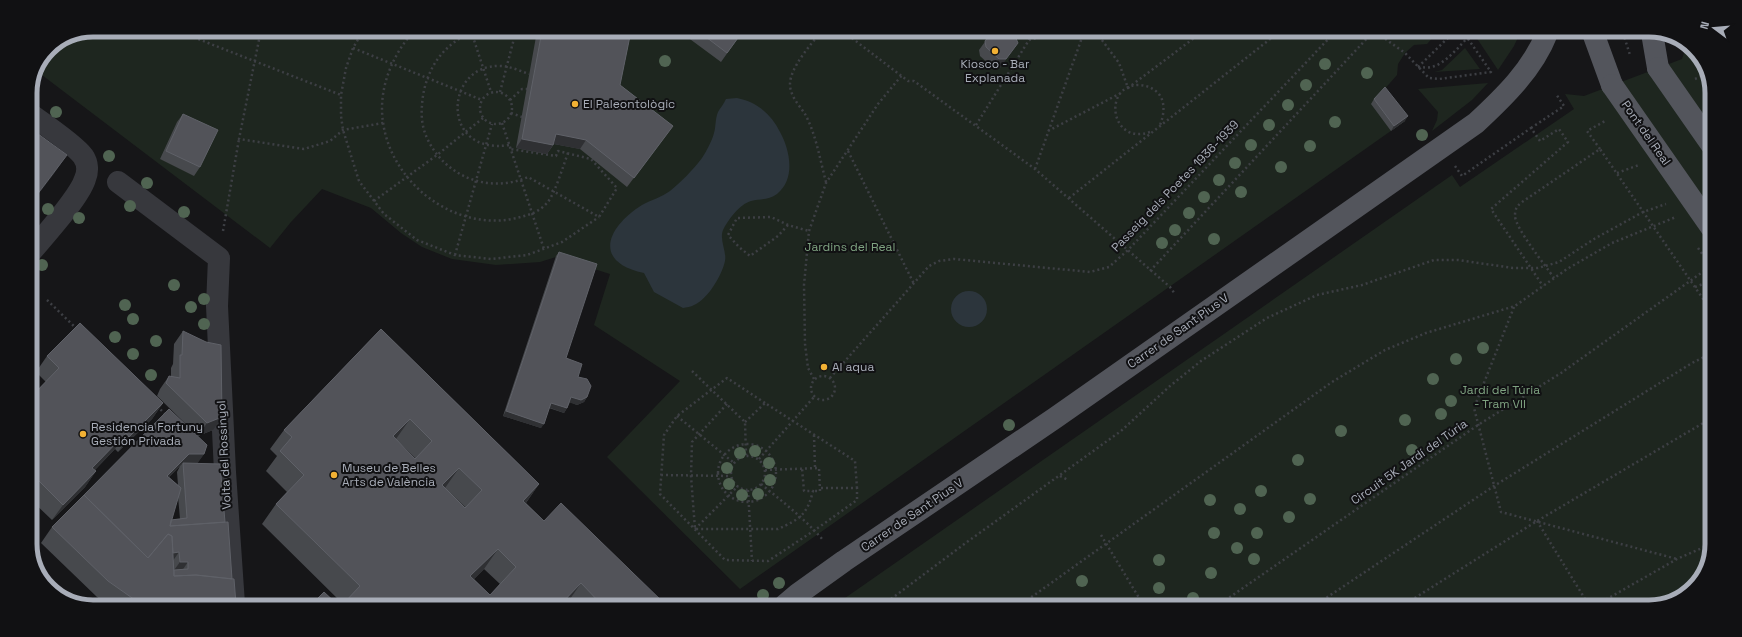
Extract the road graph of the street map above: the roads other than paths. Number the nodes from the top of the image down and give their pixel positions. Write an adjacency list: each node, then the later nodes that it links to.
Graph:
1 (1545, 37): 10 (main road, Carrer de Sant Pius V)
2 (1594, 37): 7 (main road, Pont del Real, bridge)
3 (1653, 37): 5 (main road, bridge)
4 (37, 119): 8 (street)
5 (1705, 134)
6 (118, 182): 9 (street, Volta del Rossinyol)
7 (1705, 218)
8 (37, 244)
9 (234, 600)
10 (791, 600)

